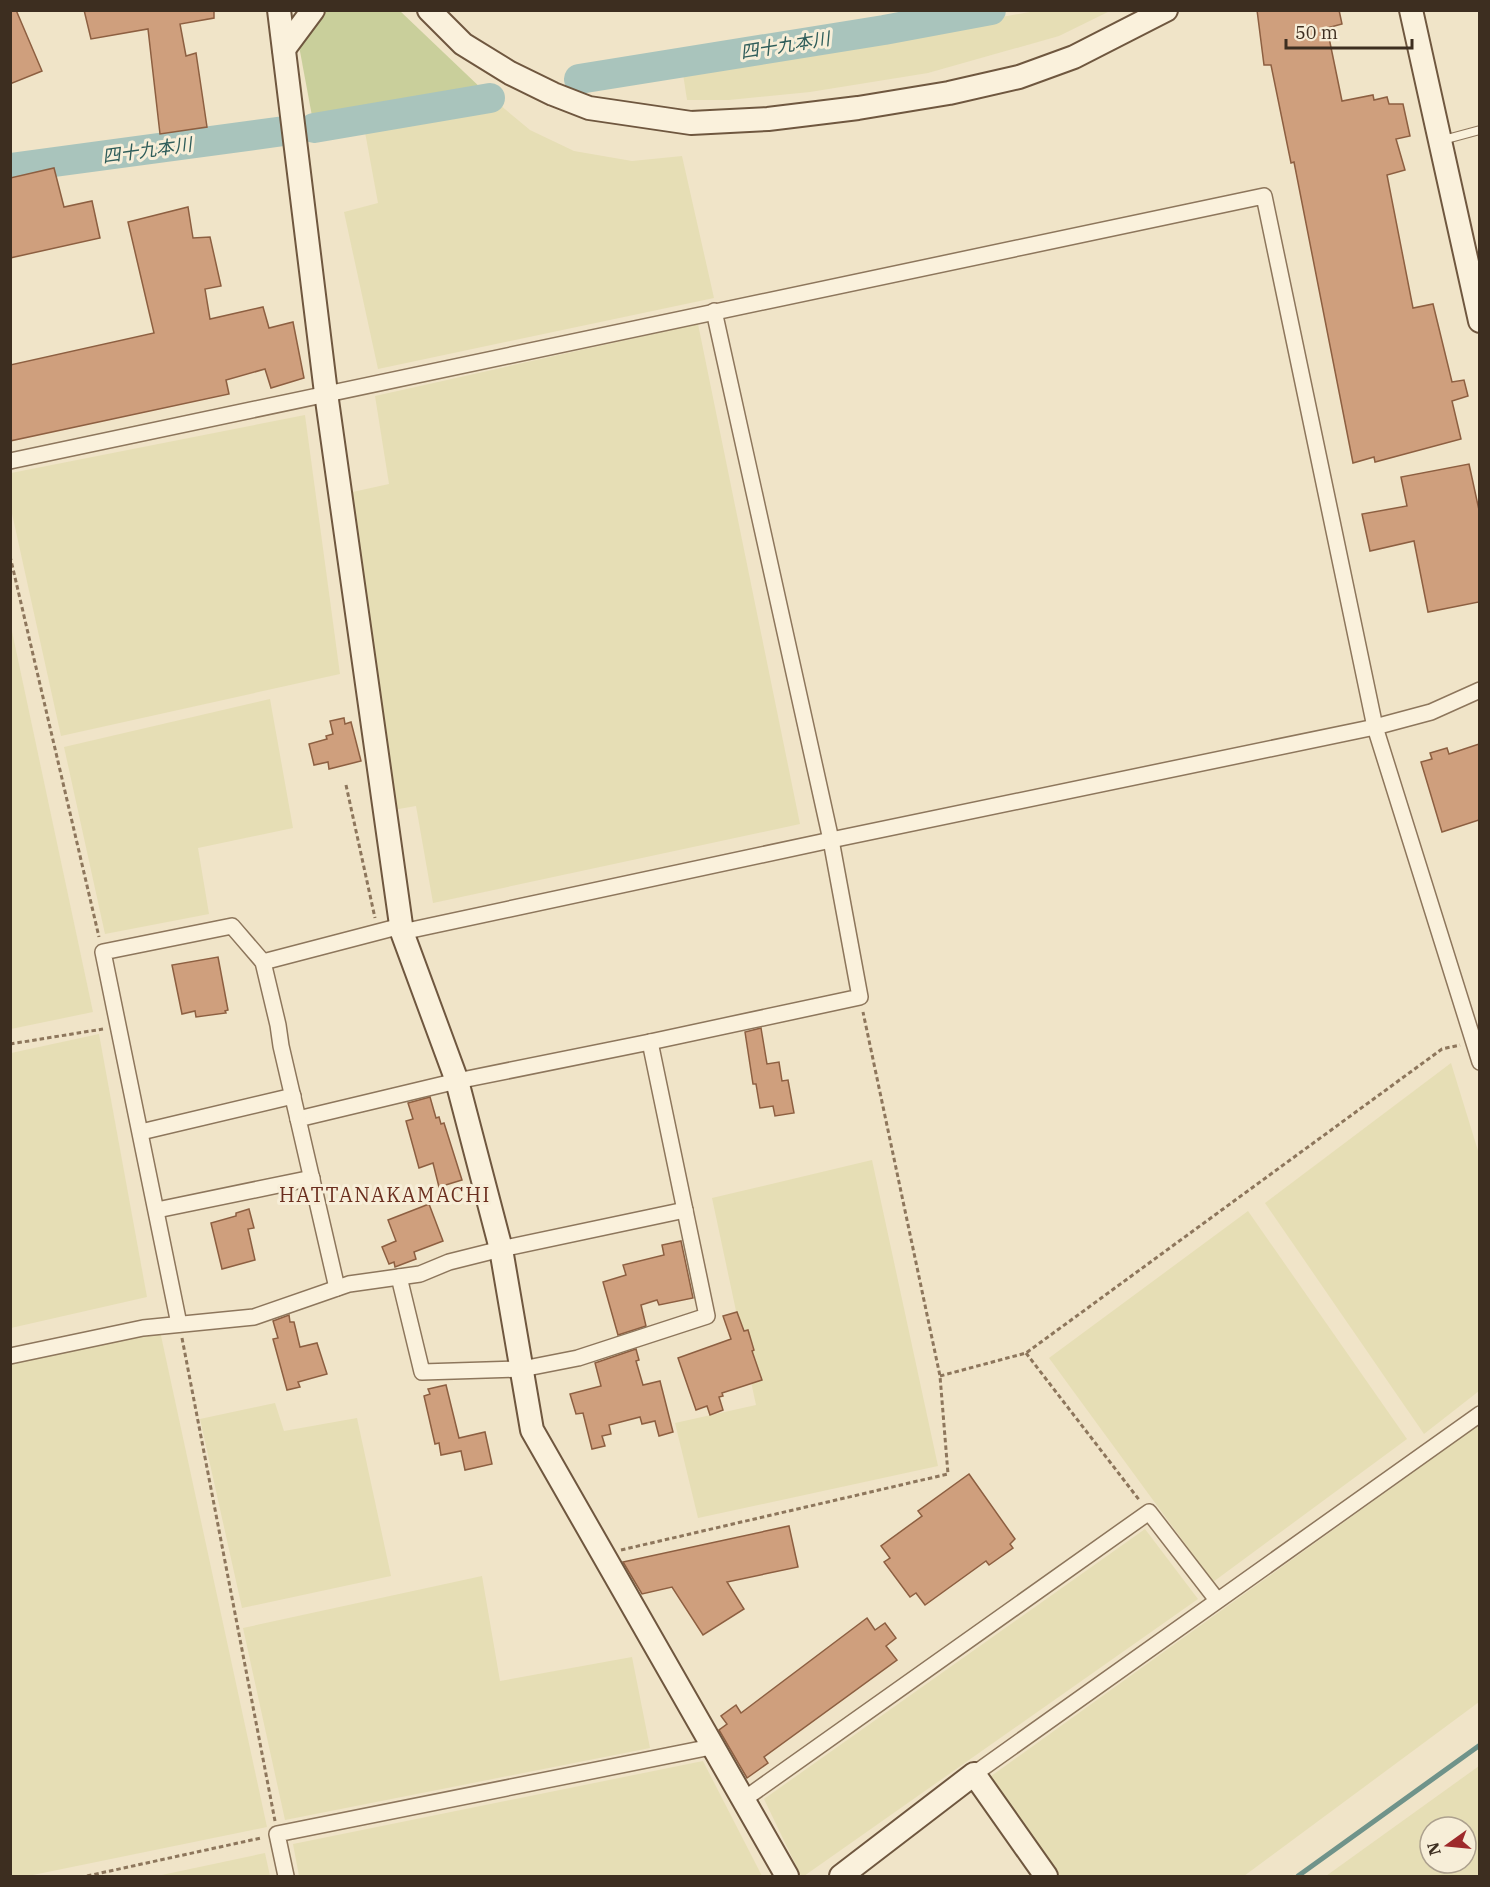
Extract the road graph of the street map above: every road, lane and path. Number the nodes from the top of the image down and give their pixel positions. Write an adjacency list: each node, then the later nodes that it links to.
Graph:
1 (279, 10): 6 (street)
2 (314, 10): 6 (street)
3 (429, 10): 4 (street)
4 (1166, 10)
5 (1411, 10): 8 (street)
6 (284, 49): 11 (street)
7 (1479, 130): 8 (lane)
8 (1439, 141): 10 (street)
9 (714, 311): 11 (street); 15 (street); 17 (street)
10 (1479, 321)
11 (326, 393): 12 (street); 18 (street)
12 (10, 461)
13 (10, 556): 20 (path)
14 (1479, 690): 15 (street)
15 (1375, 727): 17 (street); 24 (street)
16 (346, 785): 19 (path)
17 (831, 840): 18 (street); 22 (street)
18 (402, 929): 19 (street); 28 (street)
19 (378, 932): 21 (street)
20 (103, 952): 21 (street); 23 (street)
21 (262, 962): 29 (street)
22 (860, 997): 25 (street); 42 (path)
23 (119, 1026): 26 (path); 31 (street)
24 (1473, 1041): 27 (street); 39 (path)
25 (650, 1042): 28 (street); 34 (street)
26 (10, 1044)
27 (1479, 1062)
28 (457, 1081): 30 (street); 35 (street)
29 (292, 1096): 30 (street); 31 (street)
30 (298, 1119): 32 (street)
31 (141, 1132): 33 (street)
32 (312, 1178): 33 (street); 37 (street)
33 (157, 1210): 38 (street)
34 (685, 1210): 35 (street); 41 (street)
35 (501, 1249): 36 (street); 41 (street)
36 (399, 1277): 37 (street); 41 (street)
37 (338, 1288): 38 (street)
38 (179, 1324): 40 (street); 50 (path)
39 (1026, 1353): 42 (path); 44 (path)
40 (10, 1356)
41 (522, 1369): 45 (street)
42 (940, 1376): 45 (path)
43 (1479, 1414): 46 (street)
44 (1149, 1512): 46 (street); 49 (street)
45 (604, 1553): 47 (street)
46 (1217, 1600): 48 (street)
47 (711, 1747): 49 (street); 50 (street)
48 (974, 1774): 54 (street); 55 (street)
49 (743, 1800): 53 (street)
50 (277, 1834): 51 (path); 52 (street)
51 (87, 1876)
52 (286, 1876)
53 (786, 1876)
54 (841, 1876)
55 (1046, 1876)

